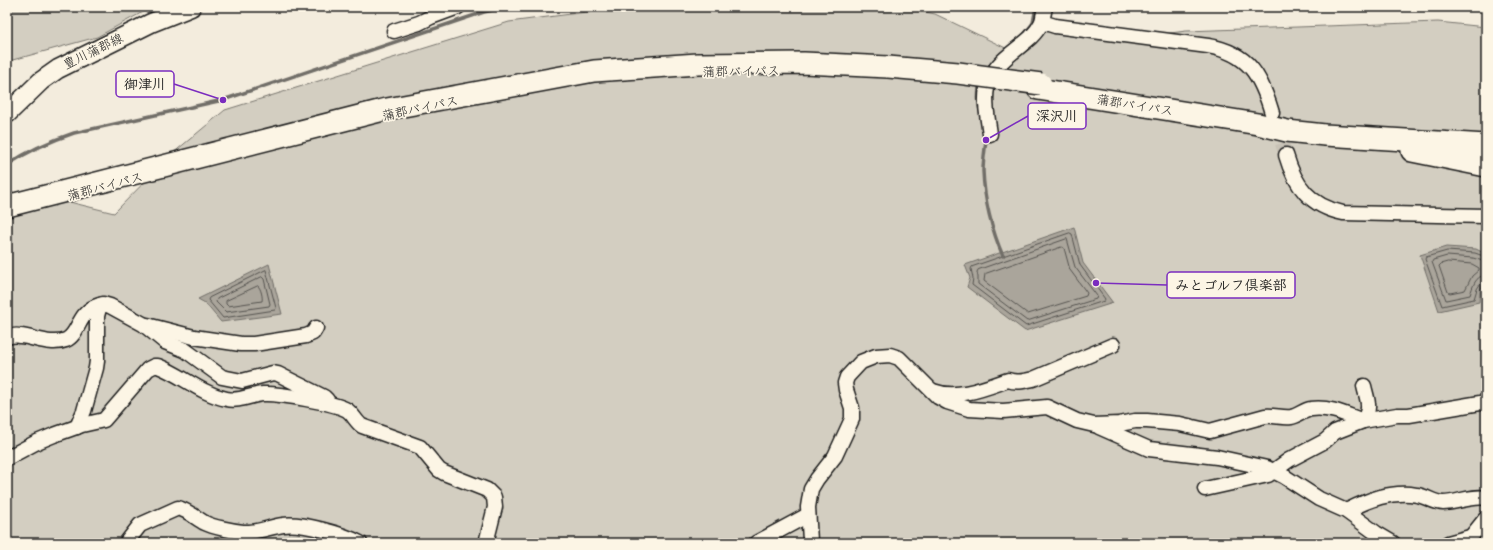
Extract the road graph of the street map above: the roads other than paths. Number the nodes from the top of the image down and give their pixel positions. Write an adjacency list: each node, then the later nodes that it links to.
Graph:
1 (191, 7): 9 (main road, 豊川蒲郡線)
2 (458, 7): 5 (street)
3 (1046, 7): 4 (street)
4 (1042, 22): 8 (street); 12 (street)
5 (394, 31)
6 (888, 70): 7 (highway, 蒲郡バイパス); 18 (highway, 蒲郡バイパス); 19 (highway, 蒲郡バイパス)
7 (1039, 87): 10 (highway, 蒲郡バイパス); 13 (highway, 蒲郡バイパス)
8 (1272, 113)
9 (7, 114)
10 (1430, 132): 11 (highway); 14 (highway, 蒲郡バイパス)
11 (1486, 132)
12 (990, 134)
13 (1325, 136): 15 (highway, 蒲郡バイパス); 17 (highway)
14 (1486, 136)
15 (1486, 145)
16 (1286, 155): 20 (street)
17 (1486, 166)
18 (7, 206)
19 (7, 213)
20 (1486, 216)
21 (100, 305): 22 (street); 24 (street); 32 (street)
22 (142, 324): 23 (street); 29 (street)
23 (316, 328)
24 (7, 337)
25 (1113, 345): 27 (street)
26 (1364, 386): 30 (street)
27 (929, 389): 31 (street); 38 (street)
28 (1486, 402): 30 (street)
29 (332, 405): 32 (street); 43 (street)
30 (1363, 421): 31 (street); 34 (street)
31 (1094, 425): 34 (street)
32 (77, 427): 33 (street)
33 (7, 458)
34 (1274, 472): 35 (street); 37 (street)
35 (1205, 489)
36 (1486, 498): 37 (street)
37 (1346, 511): 46 (street)
38 (808, 515): 44 (street); 45 (street)
39 (1486, 518): 40 (street)
40 (1468, 540): 47 (street)
41 (126, 543): 42 (street)
42 (360, 543)
43 (486, 543)
44 (756, 543)
45 (809, 543)
46 (1393, 543)
47 (1448, 543)

